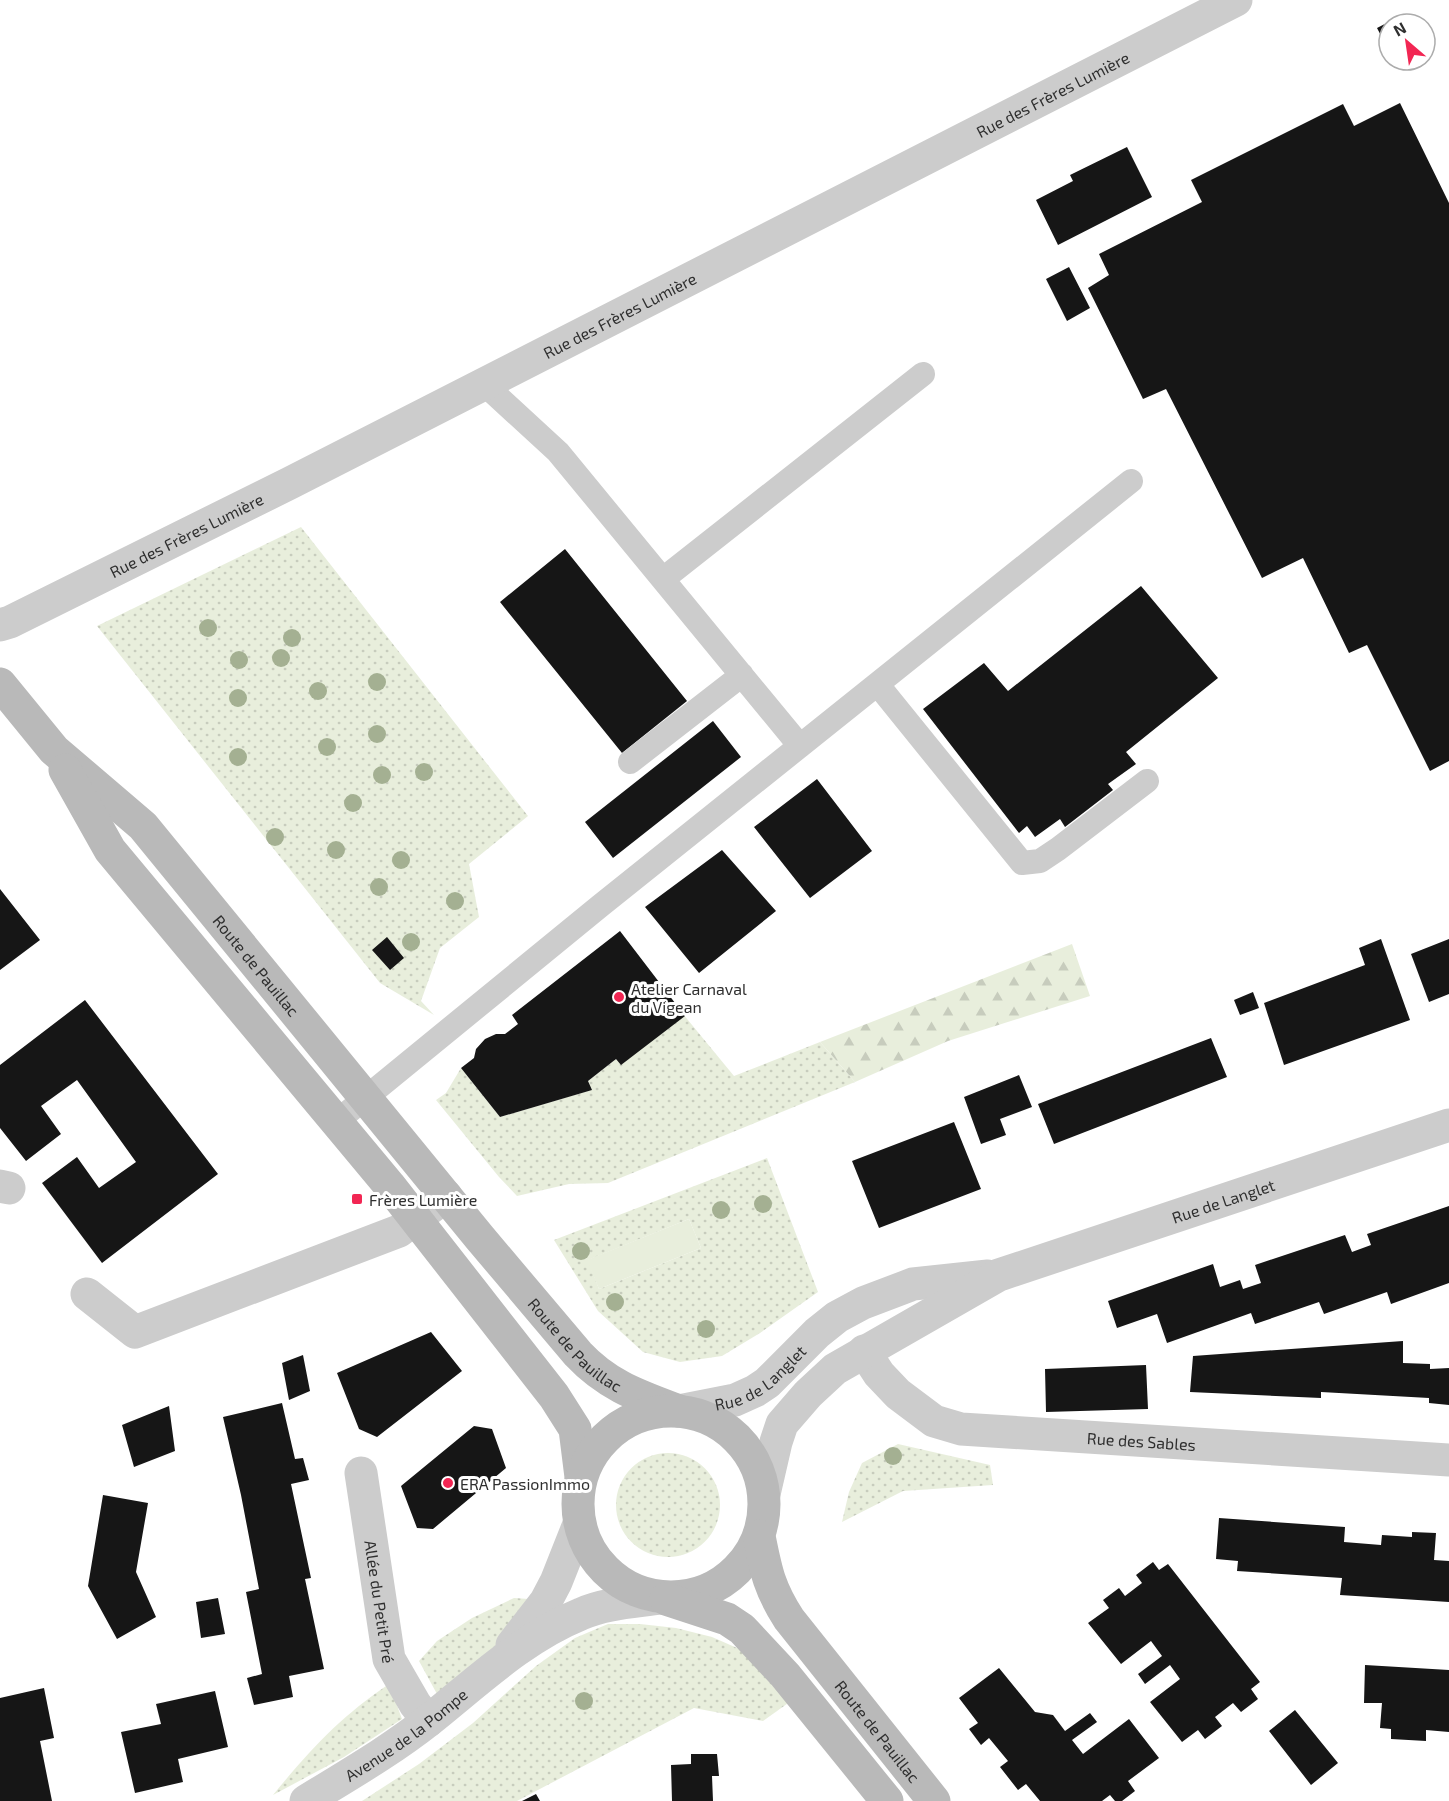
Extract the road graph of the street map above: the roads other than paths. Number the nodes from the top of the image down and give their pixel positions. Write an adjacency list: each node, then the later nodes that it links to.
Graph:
1 (1236, 0): 3 (street, Rue des Frères Lumière)
2 (923, 374): 5 (lane)
3 (484, 384): 5 (lane); 6 (street, Rue des Frères Lumière)
4 (1131, 481): 9 (lane)
5 (663, 579): 7 (lane)
6 (0, 625)
7 (742, 675): 10 (lane); 12 (lane)
8 (0, 684): 11 (main road, Route de Pauillac)
9 (878, 685): 10 (lane); 13 (lane)
10 (800, 746): 14 (lane)
11 (54, 750): 14 (main road, Route de Pauillac); 15 (main road, Route de Pauillac)
12 (630, 762)
13 (1147, 781)
14 (366, 1098): 15 (lane); 17 (main road, Route de Pauillac)
15 (336, 1122): 18 (main road, Route de Pauillac)
16 (1449, 1125): 19 (street, Rue de Langlet)
17 (446, 1196): 18 (street); 22 (main road, Route de Pauillac)
18 (416, 1219): 20 (street); 25 (main road, Route de Pauillac)
19 (999, 1275): 21 (street, Rue de Langlet); 22 (street, Rue de Langlet)
20 (87, 1294)
21 (864, 1351): 23 (street, Rue des Sables); 26 (street, Rue de Langlet)
22 (679, 1411): 25 (main road); 26 (main road)
23 (1449, 1460)
24 (361, 1473): 31 (street, Allée du Petit Pré)
25 (581, 1477): 27 (main road)
26 (764, 1494): 28 (main road)
27 (579, 1524): 29 (main road); 30 (street, Avenue de la Pompe)
28 (759, 1536): 29 (main road); 34 (main road, Route de Pauillac)
29 (661, 1598): 30 (street, Avenue de la Pompe); 33 (main road)
30 (500, 1660): 31 (street, Avenue de la Pompe)
31 (428, 1721): 32 (street, Avenue de la Pompe)
32 (306, 1801)
33 (887, 1801)
34 (934, 1801)

